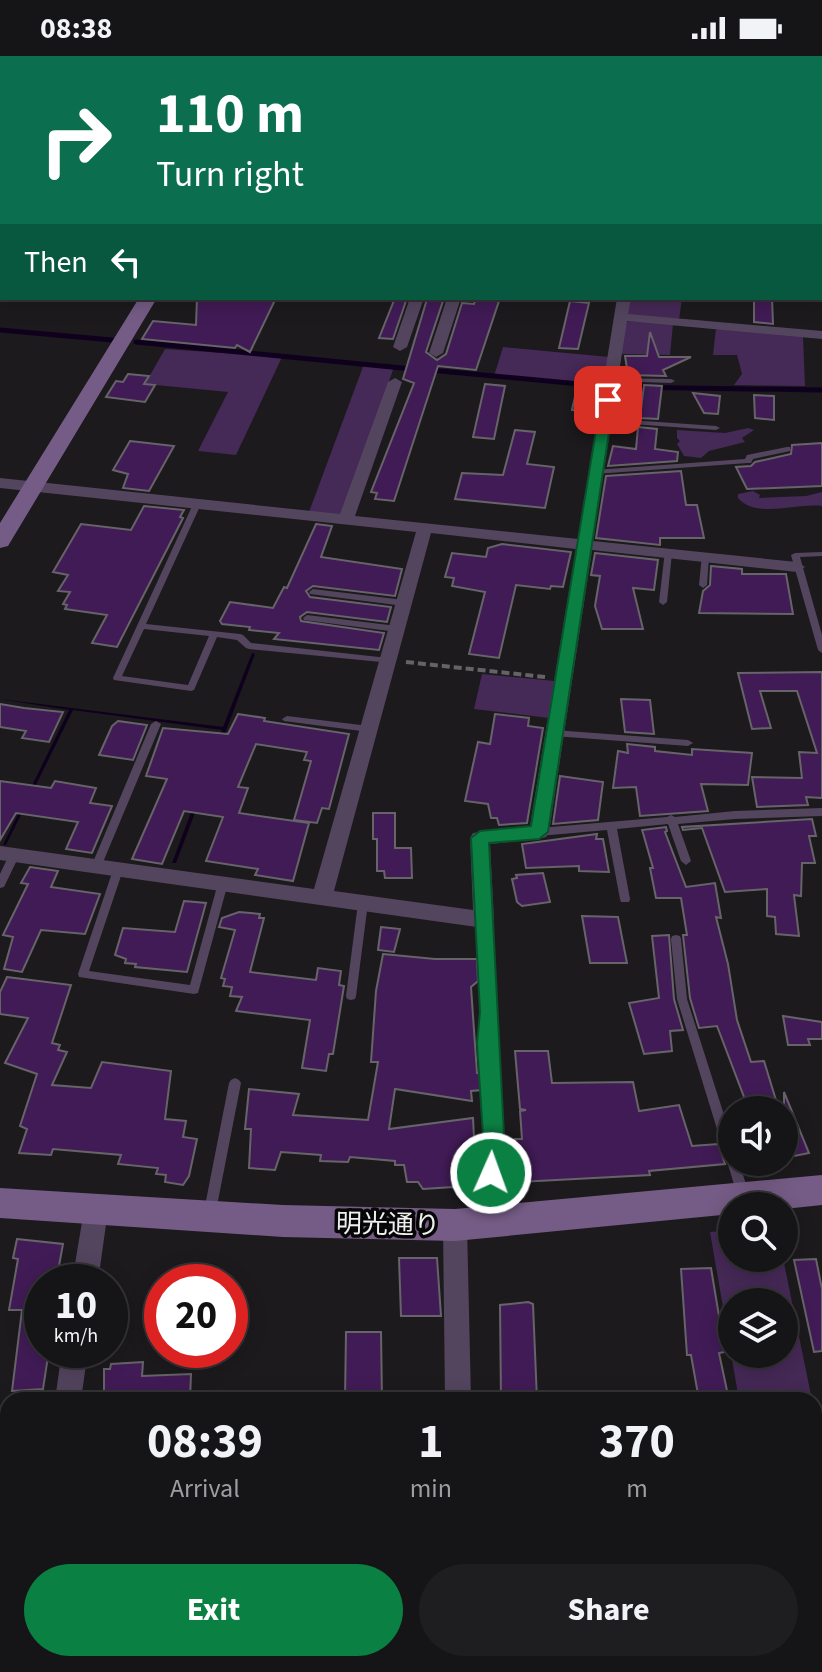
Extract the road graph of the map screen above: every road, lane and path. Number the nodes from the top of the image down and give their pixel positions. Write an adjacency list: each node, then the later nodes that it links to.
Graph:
1 (147, 300): 17 (street)
2 (416, 300): 7 (street)
3 (453, 300): 8 (street)
4 (624, 300): 5 (street)
5 (622, 317): 6 (street); 9 (street)
6 (822, 335)
7 (400, 347)
8 (436, 353)
9 (611, 380): 10 (lane); 12 (street)
10 (671, 381)
11 (395, 382): 19 (street)
12 (604, 420): 13 (lane); 15 (street)
13 (716, 428)
14 (787, 449): 15 (lane)
15 (595, 472): 22 (street)
16 (0, 483): 17 (street)
17 (34, 486): 18 (street); 21 (street)
18 (197, 504): 19 (street); 32 (lane)
19 (346, 520): 20 (street)
20 (425, 528): 22 (street); 30 (street)
21 (0, 541)
22 (584, 544): 23 (street); 37 (street)
23 (668, 553): 25 (street); 29 (lane)
24 (822, 554): 26 (lane)
25 (705, 557): 26 (street); 27 (lane)
26 (797, 567): 35 (lane)
27 (703, 585)
28 (313, 592): 30 (lane)
29 (663, 602)
30 (404, 603): 33 (street)
31 (307, 618): 33 (lane)
32 (141, 626): 34 (lane); 34 (lane)
33 (397, 629): 36 (street)
34 (214, 634): 36 (lane)
35 (822, 650)
36 (388, 661): 37 (path); 40 (street)
37 (563, 679): 41 (street)
38 (287, 719): 40 (lane)
39 (156, 724): 49 (lane)
40 (369, 729): 53 (street)
41 (554, 733): 42 (lane); 46 (street)
42 (688, 743)
43 (822, 812): 44 (lane)
44 (671, 819): 45 (lane); 48 (lane)
45 (611, 825): 46 (lane); 54 (lane)
46 (539, 832): 56 (street)
47 (7, 854): 49 (street); 52 (lane)
48 (686, 861)
49 (96, 867): 50 (street)
50 (118, 870): 51 (street); 51 (lane)
51 (223, 883): 53 (street)
52 (0, 884)
53 (322, 897): 55 (street)
54 (625, 899)
55 (363, 903): 56 (street); 58 (lane)
56 (484, 920): 67 (lane)
57 (676, 939): 60 (lane)
58 (351, 996)
59 (235, 1083): 66 (lane)
60 (718, 1116)
61 (822, 1190): 62 (street, 明光通り)
62 (798, 1192)
63 (718, 1200): 67 (street, 明光通り)
64 (0, 1203): 65 (street, 明光通り)
65 (96, 1210): 66 (street, 明光通り); 69 (street)
66 (208, 1217): 68 (street, 明光通り)
67 (494, 1221): 68 (street, 明光通り)
68 (455, 1225): 72 (street)
69 (88, 1264)
70 (72, 1368): 71 (street)
71 (69, 1392)
72 (458, 1392)

